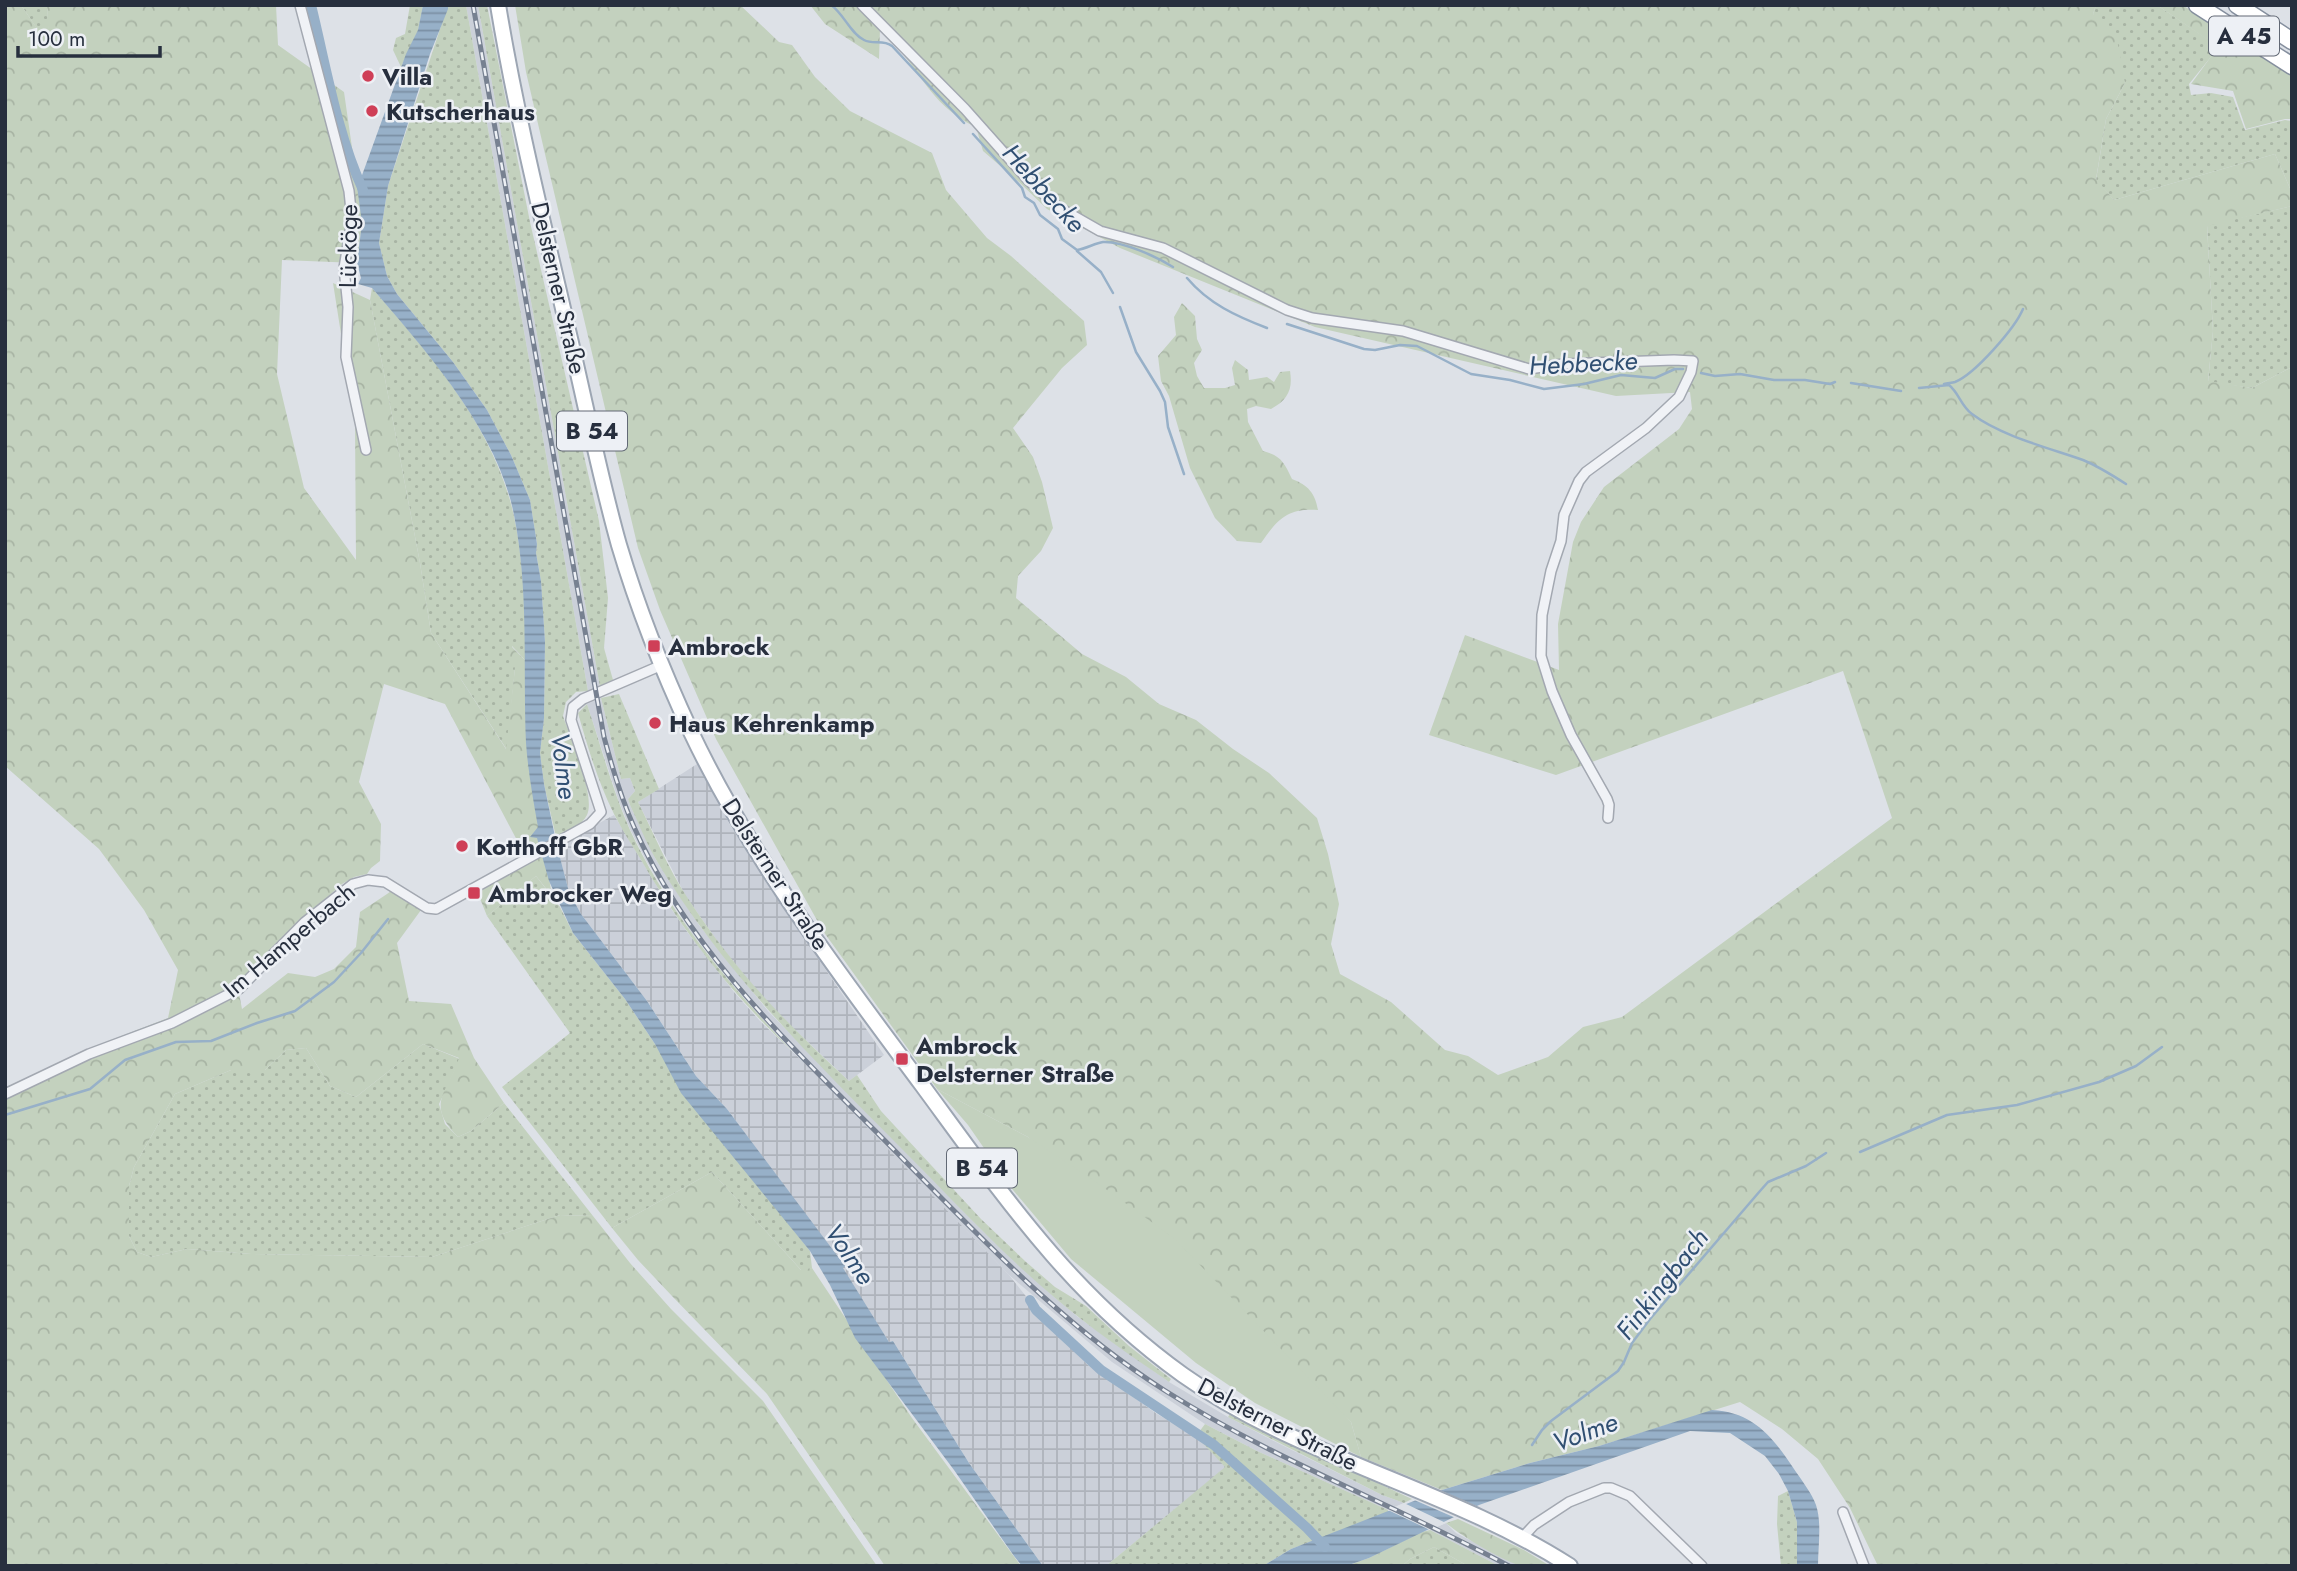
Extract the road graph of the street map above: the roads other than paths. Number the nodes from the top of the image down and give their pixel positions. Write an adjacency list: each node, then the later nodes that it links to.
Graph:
1 (300, 5): 9 (street, Lücköge)
2 (498, 5): 10 (main road, Delsterner Straße / B 54)
3 (862, 5): 11 (street)
4 (2197, 5): 8 (highway, A 45)
5 (2240, 7): 6 (highway); 7 (highway, A 45)
6 (2292, 26)
7 (2292, 41)
8 (2292, 66)
9 (366, 450)
10 (663, 665): 12 (street, Im Hamperbach); 14 (main road, Delsterner Straße / B 54)
11 (1608, 818)
12 (5, 1094)
13 (1843, 1512): 17 (street)
14 (1522, 1538): 15 (main road, B 54); 16 (street)
15 (1570, 1566)
16 (1702, 1566)
17 (1864, 1566)

